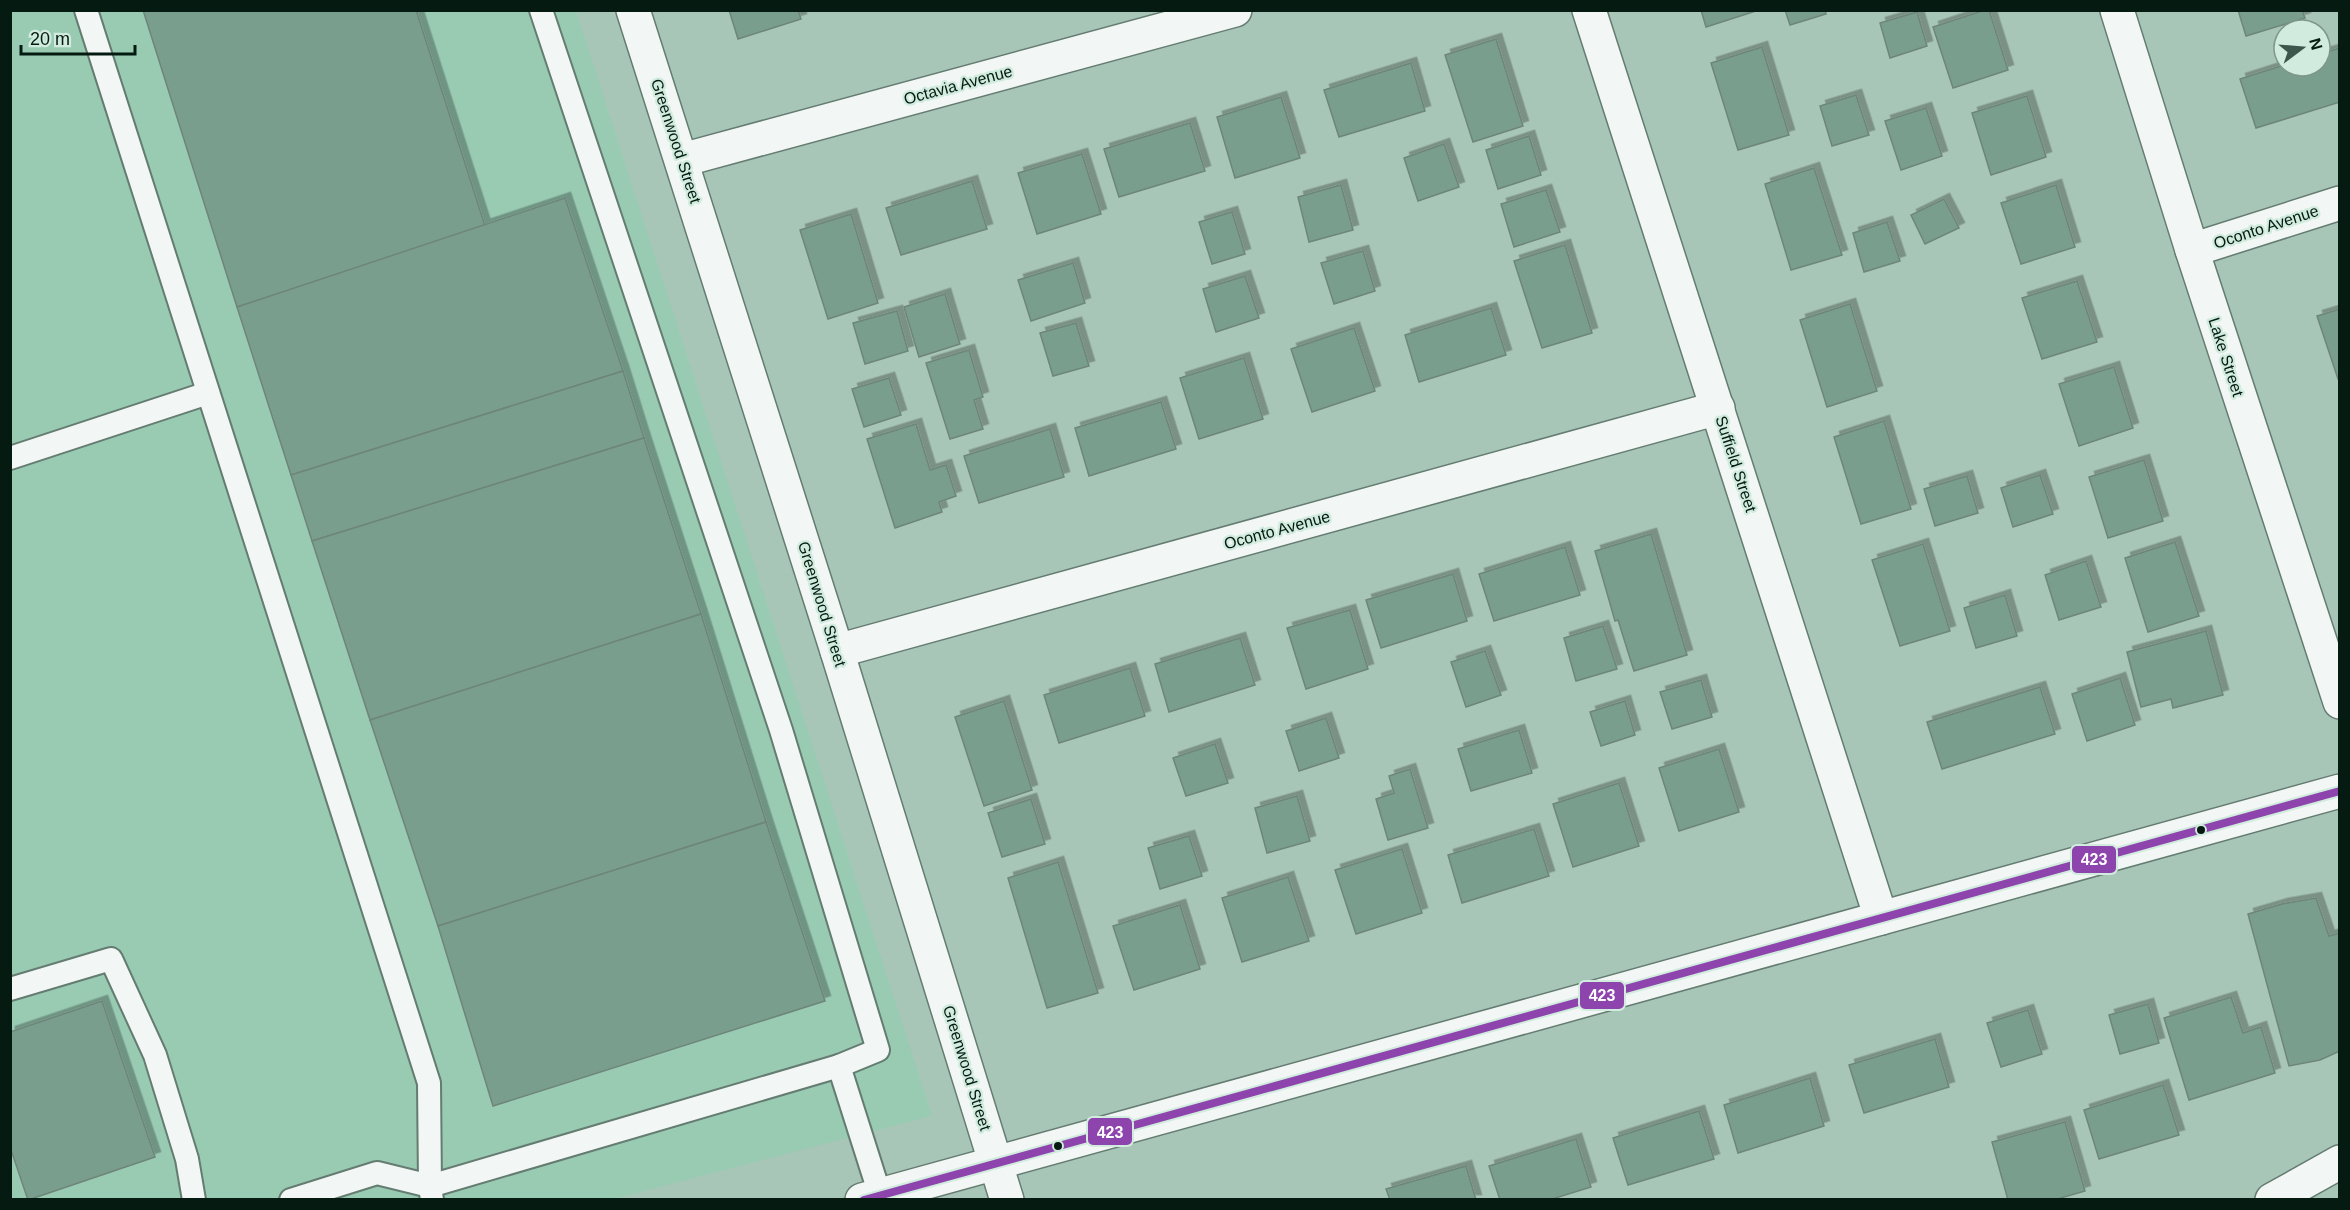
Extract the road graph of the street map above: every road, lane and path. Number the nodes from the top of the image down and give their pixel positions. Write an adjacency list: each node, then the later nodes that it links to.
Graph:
1 (86, 10): 10 (lane)
2 (541, 10): 18 (lane)
3 (633, 10): 7 (street, Greenwood Street)
4 (1235, 10): 7 (street, Octavia Avenue)
5 (1589, 10): 11 (street, Suffield Street)
6 (2117, 10): 9 (street, Lake Street)
7 (682, 160): 13 (street, Greenwood Street)
8 (2340, 203): 9 (street, Oconto Avenue)
9 (2192, 250): 14 (street, Lake Street)
10 (208, 393): 12 (lane); 21 (lane)
11 (1718, 408): 13 (street, Oconto Avenue); 16 (street, Suffield Street)
12 (10, 458)
13 (837, 651): 19 (street, Greenwood Street)
14 (2340, 702)
15 (2340, 791): 16 (street)
16 (1881, 918): 19 (street)
17 (10, 989): 23 (lane)
18 (839, 1066): 21 (lane); 22 (lane)
19 (996, 1162): 22 (street); 25 (street, Greenwood Street)
20 (2340, 1162): 26 (street)
21 (431, 1193): 24 (lane)
22 (871, 1197)
23 (194, 1200)
24 (291, 1200)
25 (1007, 1200)
26 (2272, 1200)

